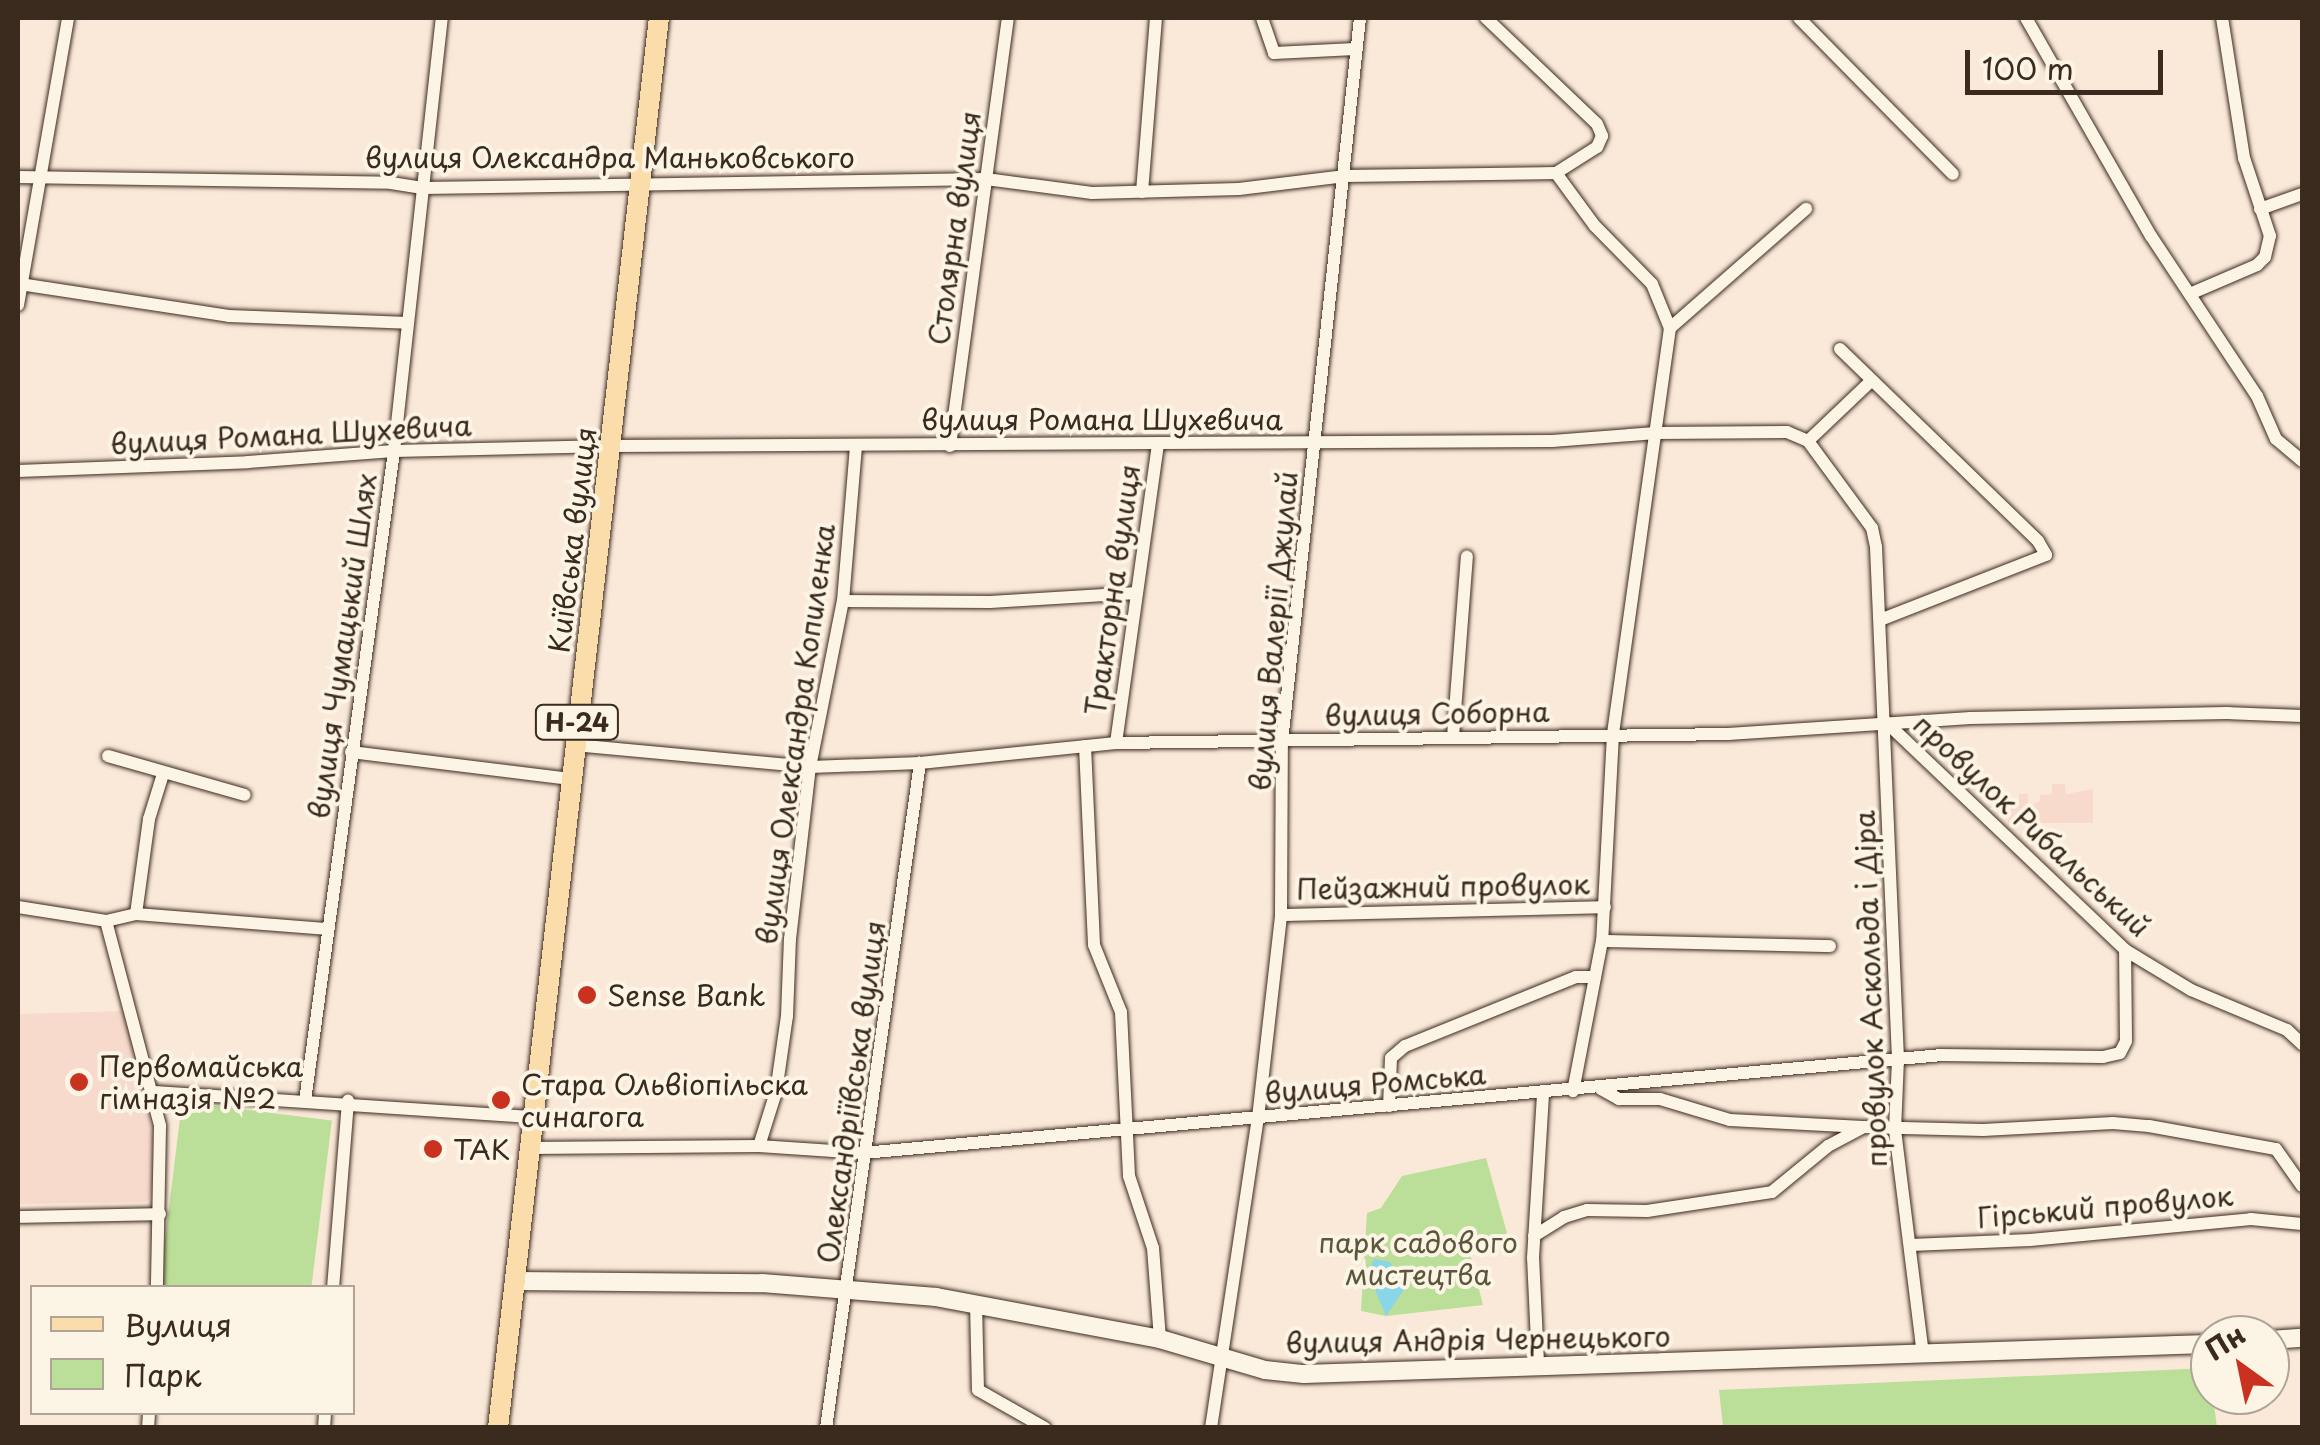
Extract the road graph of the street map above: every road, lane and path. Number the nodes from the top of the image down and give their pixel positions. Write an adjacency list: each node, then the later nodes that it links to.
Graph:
1 (68, 18): 18 (street)
2 (442, 18): 21 (street, вулиця Чумацький Шлях)
3 (659, 18): 20 (main road, Київська вулиця / Н-24)
4 (1008, 18): 19 (street, Столярна вулиця)
5 (1156, 18): 22 (street)
6 (1262, 18): 13 (street)
7 (1360, 18): 13 (street, вулиця Валерії Джулай)
8 (1486, 18): 14 (street)
9 (1799, 18): 15 (street)
10 (2045, 18): 12 (street)
11 (2222, 18): 24 (street)
12 (2028, 22): 27 (street)
13 (1356, 49): 16 (street, вулиця Валерії Джулай)
14 (1556, 173): 16 (street, вулиця Олександра Маньковського); 30 (street)
15 (1953, 174)
16 (1346, 176): 22 (street, вулиця Олександра Маньковського); 35 (street, вулиця Валерії Джулай)
17 (18, 177): 18 (street, вулиця Олександра Маньковського)
18 (39, 177): 21 (street, вулиця Олександра Маньковського); 26 (street)
19 (986, 179): 20 (street, вулиця Олександра Маньковського); 22 (street, вулиця Олександра Маньковського); 39 (street, Столярна вулиця)
20 (640, 186): 21 (street, вулиця Олександра Маньковського); 37 (main road, Київська вулиця / Н-24)
21 (424, 188): 29 (street, вулиця Чумацький Шлях)
22 (1142, 192)
23 (2302, 194): 24 (street)
24 (2260, 208): 27 (street)
25 (1806, 209): 30 (street)
26 (20, 284): 28 (street); 29 (street)
27 (2192, 293): 41 (street)
28 (18, 305)
29 (408, 323): 40 (street, вулиця Чумацький Шлях)
30 (1670, 328): 33 (street)
31 (1840, 349): 32 (street)
32 (1871, 381): 34 (street); 46 (street)
33 (1656, 434): 34 (street, вулиця Романа Шухевича); 35 (street, вулиця Романа Шухевича); 49 (street)
34 (1808, 441): 46 (street)
35 (1316, 442): 36 (street, вулиця Романа Шухевича); 51 (street, вулиця Валерії Джулай)
36 (1158, 444): 39 (street, вулиця Романа Шухевича); 44 (street, Тракторна вулиця)
37 (612, 446): 38 (street, вулиця Романа Шухевича); 40 (street, вулиця Романа Шухевича); 53 (main road, Київська вулиця / Н-24)
38 (856, 446): 39 (street, вулиця Романа Шухевича); 45 (street, вулиця Олександра Копиленка)
39 (950, 446)
40 (394, 451): 42 (street, вулиця Романа Шухевича); 55 (street, вулиця Чумацький Шлях)
41 (2302, 461)
42 (18, 470)
43 (1468, 556): 50 (street)
44 (1136, 593): 45 (street); 52 (street, Тракторна вулиця)
45 (843, 601): 58 (street, вулиця Олександра Копиленка)
46 (1880, 620): 48 (street, провулок Аскольда і Діра)
47 (2302, 716): 48 (street, вулиця Соборна)
48 (1887, 723): 49 (street, вулиця Соборна); 70 (street, провулок Рибальський); 73 (street, провулок Аскольда і Діра)
49 (1613, 734): 50 (street, вулиця Соборна); 63 (street)
50 (1453, 737): 51 (street, вулиця Соборна)
51 (1282, 742): 52 (street, вулиця Соборна); 65 (street, вулиця Валерії Джулай)
52 (1116, 743): 54 (street, вулиця Соборна)
53 (574, 745): 58 (street, вулиця Соборна); 60 (main road, Київська вулиця / Н-24)
54 (1084, 746): 57 (street, вулиця Соборна); 84 (street, Тракторна вулиця)
55 (352, 752): 60 (street); 67 (street, вулиця Чумацький Шлях)
56 (108, 756): 59 (street)
57 (920, 763): 58 (street, вулиця Соборна); 88 (street, Олександріївська вулиця)
58 (810, 767): 86 (street, вулиця Олександра Копиленка)
59 (163, 774): 61 (street); 64 (street)
60 (570, 779): 81 (main road, Київська вулиця / Н-24)
61 (245, 795)
62 (18, 907): 66 (street)
63 (1605, 908): 65 (street, Пейзажний провулок); 68 (street)
64 (136, 914): 66 (street); 67 (street)
65 (1282, 915): 82 (street, вулиця Валерії Джулай)
66 (106, 920): 76 (street)
67 (328, 929): 78 (street, вулиця Чумацький Шлях)
68 (1602, 941): 69 (street); 71 (street)
69 (1830, 946)
70 (2125, 950): 72 (street, провулок Рибальський); 73 (street, вулиця Ромська)
71 (1595, 977): 75 (street); 80 (street)
72 (2302, 1044)
73 (1898, 1059): 74 (street, вулиця Ромська); 85 (street, провулок Аскольда і Діра)
74 (1596, 1086): 75 (street, вулиця Ромська); 83 (street)
75 (1573, 1091): 77 (street, вулиця Ромська)
76 (153, 1092): 78 (street); 90 (street)
77 (1543, 1093): 80 (street, вулиця Ромська); 93 (street)
78 (305, 1101): 79 (street)
79 (348, 1102): 81 (street); 97 (street)
80 (1390, 1106): 82 (street, вулиця Ромська)
81 (532, 1117): 87 (main road, Київська вулиця / Н-24)
82 (1258, 1118): 84 (street, вулиця Ромська); 103 (street, вулиця Валерії Джулай)
83 (1862, 1127): 85 (street); 93 (street)
84 (1126, 1130): 88 (street, вулиця Ромська); 100 (street, Тракторна вулиця)
85 (1895, 1130): 89 (street); 94 (street, провулок Аскольда і Діра)
86 (759, 1146): 87 (street, вулиця Ромська); 88 (street, вулиця Ромська)
87 (530, 1148): 95 (main road, Київська вулиця / Н-24)
88 (863, 1153): 98 (street, Олександріївська вулиця)
89 (2302, 1186)
90 (160, 1214): 91 (street); 96 (street)
91 (18, 1217)
92 (2302, 1224): 94 (street, Гірський провулок)
93 (1534, 1236): 104 (street)
94 (1911, 1245): 102 (street, провулок Аскольда і Діра)
95 (516, 1280): 98 (street, вулиця Андрія Чернецького); 105 (main road, Київська вулиця / Н-24)
96 (157, 1285)
97 (333, 1285)
98 (849, 1290): 99 (street, вулиця Андрія Чернецького); 106 (street, Олександріївська вулиця)
99 (976, 1303): 100 (street, вулиця Андрія Чернецького); 107 (street)
100 (1160, 1340): 103 (street, вулиця Андрія Чернецького)
101 (2190, 1345): 102 (street, вулиця Андрія Чернецького)
102 (1923, 1355): 104 (street, вулиця Андрія Чернецького)
103 (1222, 1356): 104 (street, вулиця Андрія Чернецького); 108 (street, вулиця Валерії Джулай)
104 (1538, 1364)
105 (498, 1428)
106 (826, 1428)
107 (1044, 1428)
108 (1212, 1428)

